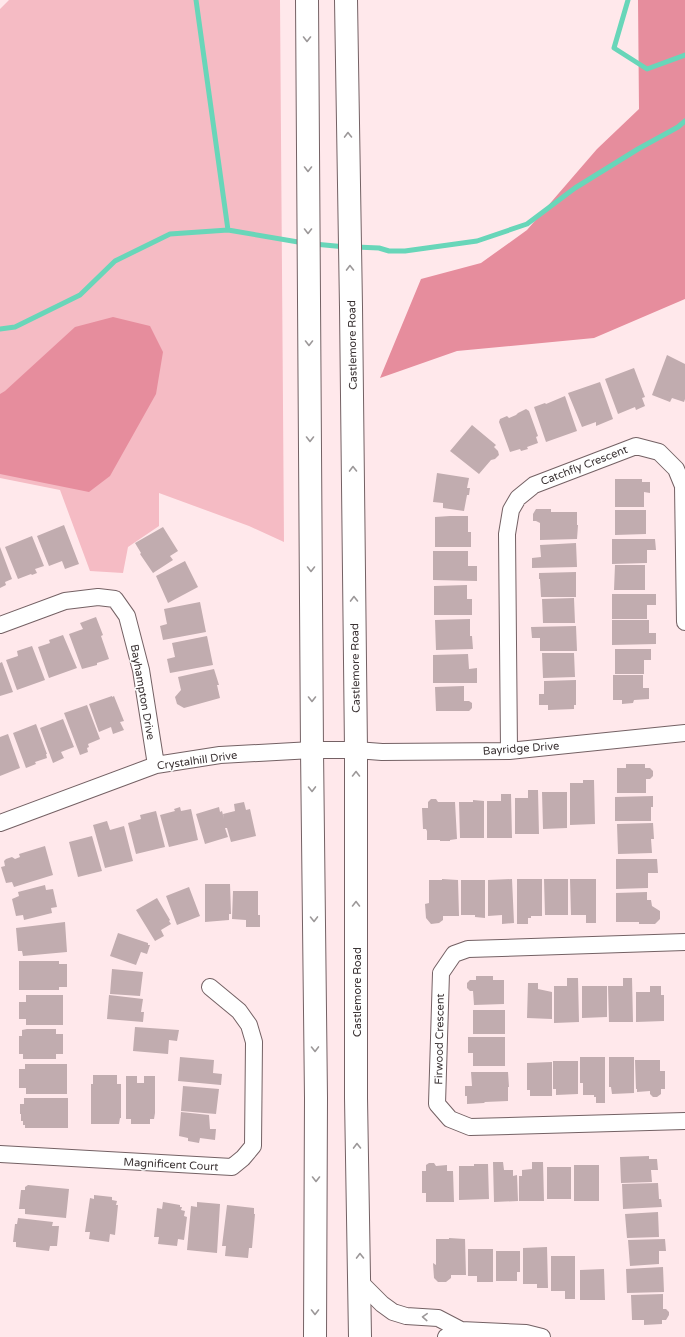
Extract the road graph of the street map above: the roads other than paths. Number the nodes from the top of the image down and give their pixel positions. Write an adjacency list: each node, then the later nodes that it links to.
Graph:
1 (306, 0): 6 (main road, one-way to 6)
2 (346, 0): 7 (main road, Castlemore Road, one-way to 2)
3 (685, 622): 8 (street, Catchfly Crescent)
4 (0, 625): 9 (street, Bayhampton Drive)
5 (685, 733): 8 (street, Bayridge Drive)
6 (312, 750): 7 (street, Crystalhill Drive); 9 (street, Crystalhill Drive); 18 (main road, one-way to 18)
7 (356, 750): 8 (street, Bayridge Drive); 15 (main road, Castlemore Road, one-way to 7)
8 (509, 751)
9 (156, 764): 10 (street, Crystalhill Drive)
10 (0, 823)
11 (685, 942): 13 (street, Firwood Crescent)
12 (210, 987): 14 (street, Magnificent Court)
13 (685, 1121)
14 (0, 1154)
15 (360, 1282): 16 (street, one-way to 15); 19 (main road, Castlemore Road)
16 (461, 1330): 17 (street); 20 (street)
17 (531, 1336)
18 (315, 1337)
19 (360, 1337)
20 (446, 1337)

